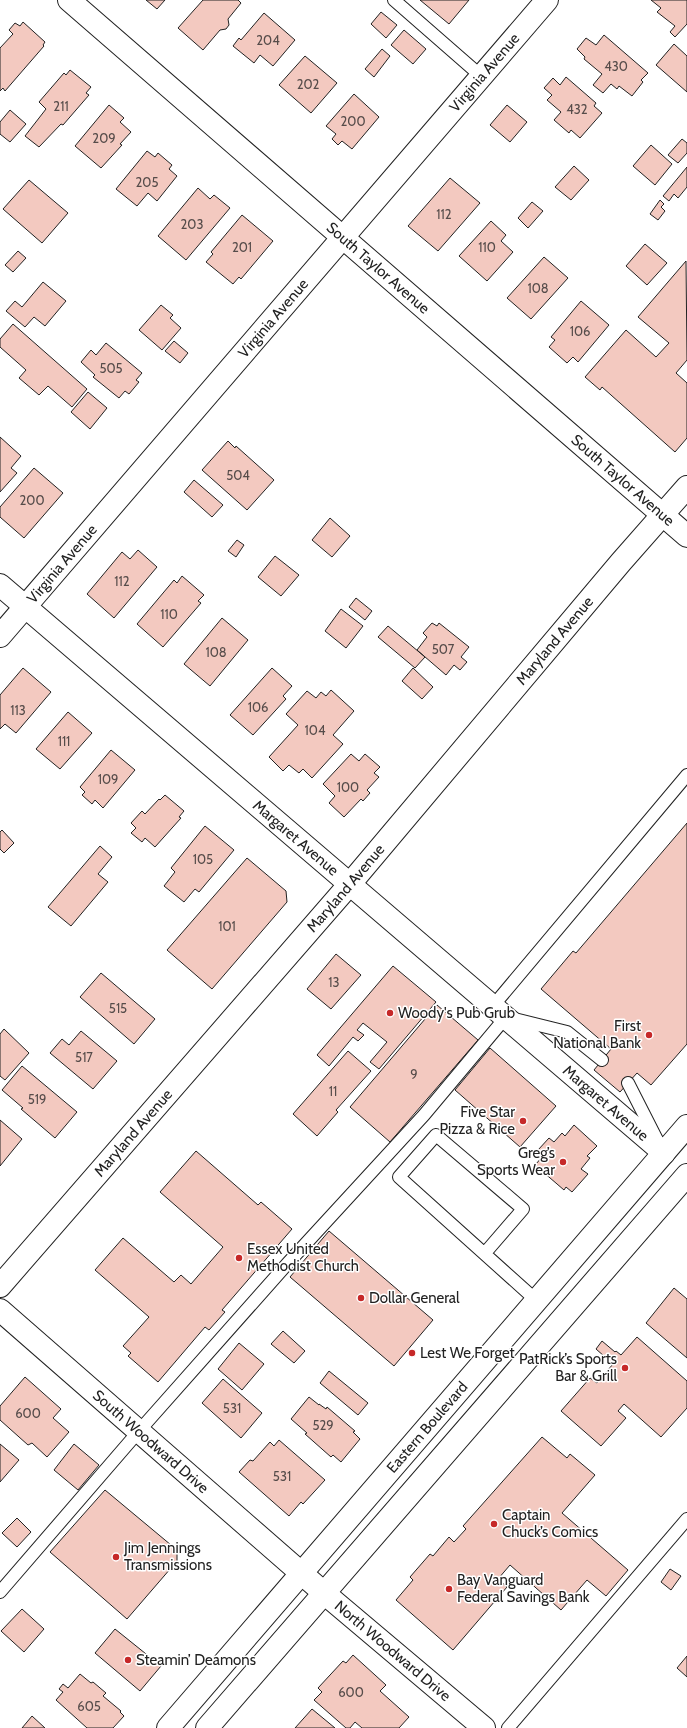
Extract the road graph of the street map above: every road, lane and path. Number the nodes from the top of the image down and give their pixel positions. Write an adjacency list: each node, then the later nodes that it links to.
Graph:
1 (69, 0): 5 (street, South Taylor Avenue)
2 (394, 0): 4 (lane)
3 (547, 0): 4 (street, Virginia Avenue)
4 (481, 76): 5 (street, Virginia Avenue)
5 (343, 237): 7 (street, South Taylor Avenue); 10 (street, Virginia Avenue)
6 (687, 487): 7 (street, Maryland Avenue)
7 (662, 515): 8 (street, South Taylor Avenue); 13 (street, Maryland Avenue)
8 (687, 536)
9 (0, 585): 10 (street, Margaret Avenue)
10 (25, 608): 11 (street, Virginia Avenue); 13 (street, Margaret Avenue)
11 (0, 636)
12 (687, 775): 14 (lane)
13 (349, 885): 14 (street, Margaret Avenue); 21 (street, Maryland Avenue)
14 (499, 1012): 15 (lane); 18 (street, Margaret Avenue); 24 (lane)
15 (602, 1060)
16 (628, 1083): 18 (lane)
17 (687, 1126): 18 (street, Eastern Boulevard)
18 (664, 1153): 22 (street, Eastern Boulevard)
19 (687, 1175): 28 (street, Eastern Boulevard)
20 (485, 1253): 20 (lane); 22 (lane)
21 (0, 1286)
22 (537, 1301): 26 (street, Eastern Boulevard)
23 (0, 1310): 24 (street, South Woodward Drive)
24 (139, 1431): 26 (street, South Woodward Drive); 27 (lane)
25 (687, 1519): 32 (lane)
26 (302, 1573): 28 (street, North Woodward Drive); 29 (street, Eastern Boulevard)
27 (0, 1592)
28 (324, 1593): 30 (street, Eastern Boulevard); 31 (street, North Woodward Drive)
29 (168, 1728)
30 (207, 1728)
31 (484, 1728)
32 (508, 1728)

